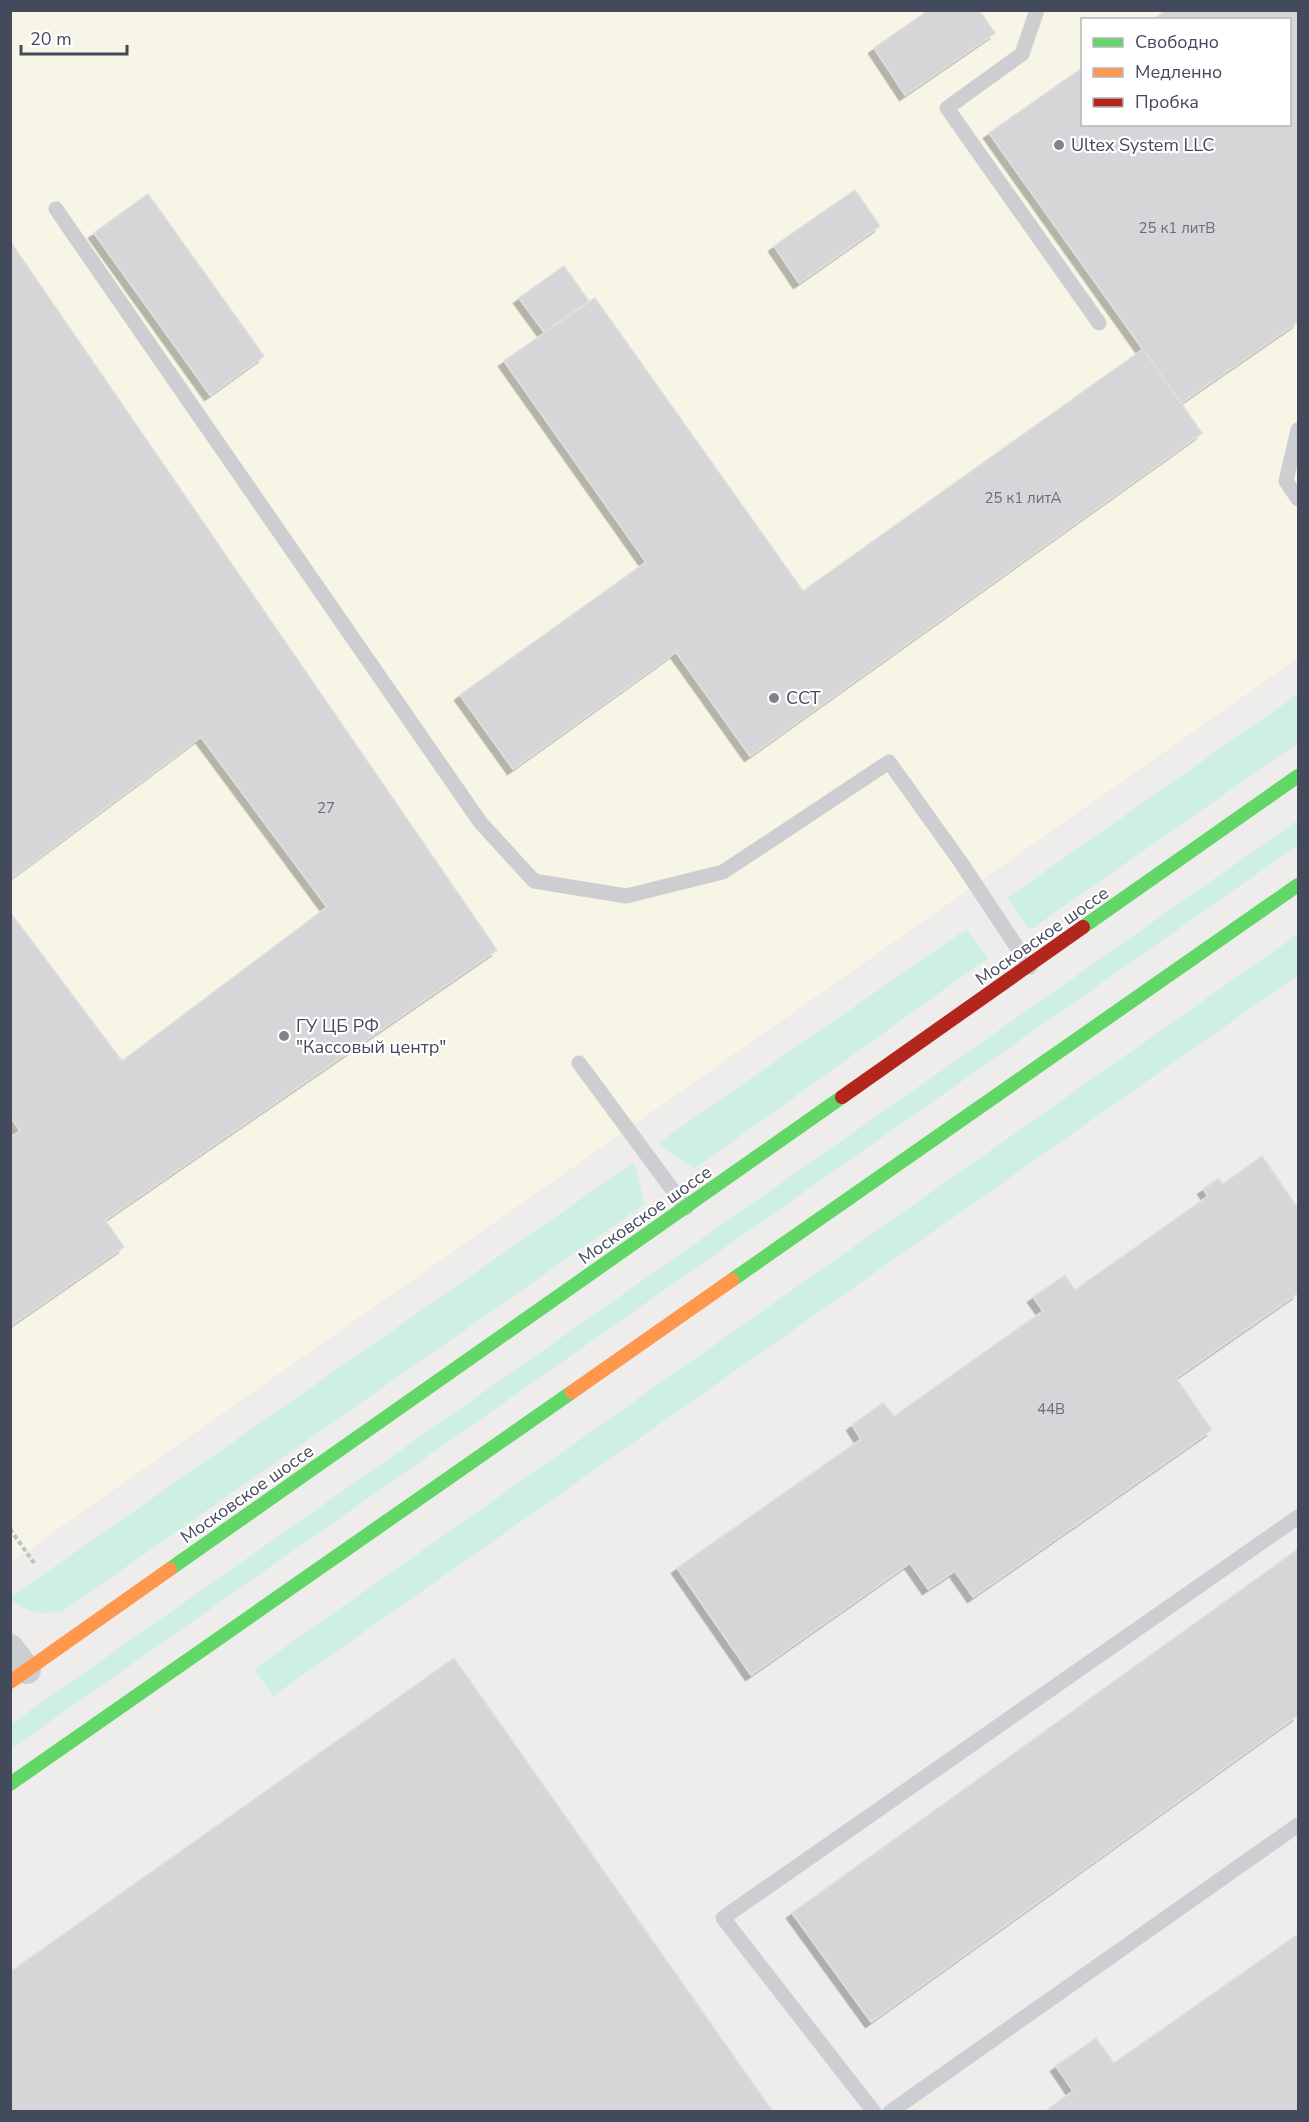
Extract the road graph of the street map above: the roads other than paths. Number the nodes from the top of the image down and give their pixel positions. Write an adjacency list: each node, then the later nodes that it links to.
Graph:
1 (1036, 10): 3 (lane)
2 (56, 209): 8 (lane)
3 (1099, 323)
4 (1299, 430): 5 (lane)
5 (1299, 499)
6 (1299, 776): 8 (main road, Московское шоссе)
7 (1299, 885): 14 (main road)
8 (1030, 967): 10 (main road, Московское шоссе)
9 (579, 1063): 10 (lane)
10 (686, 1209): 13 (main road, Московское шоссе)
11 (1299, 1517): 16 (lane)
12 (10, 1648): 13 (street)
13 (19, 1676)
14 (10, 1784)
15 (1299, 1825): 17 (lane)
16 (874, 2112)
17 (890, 2112)

